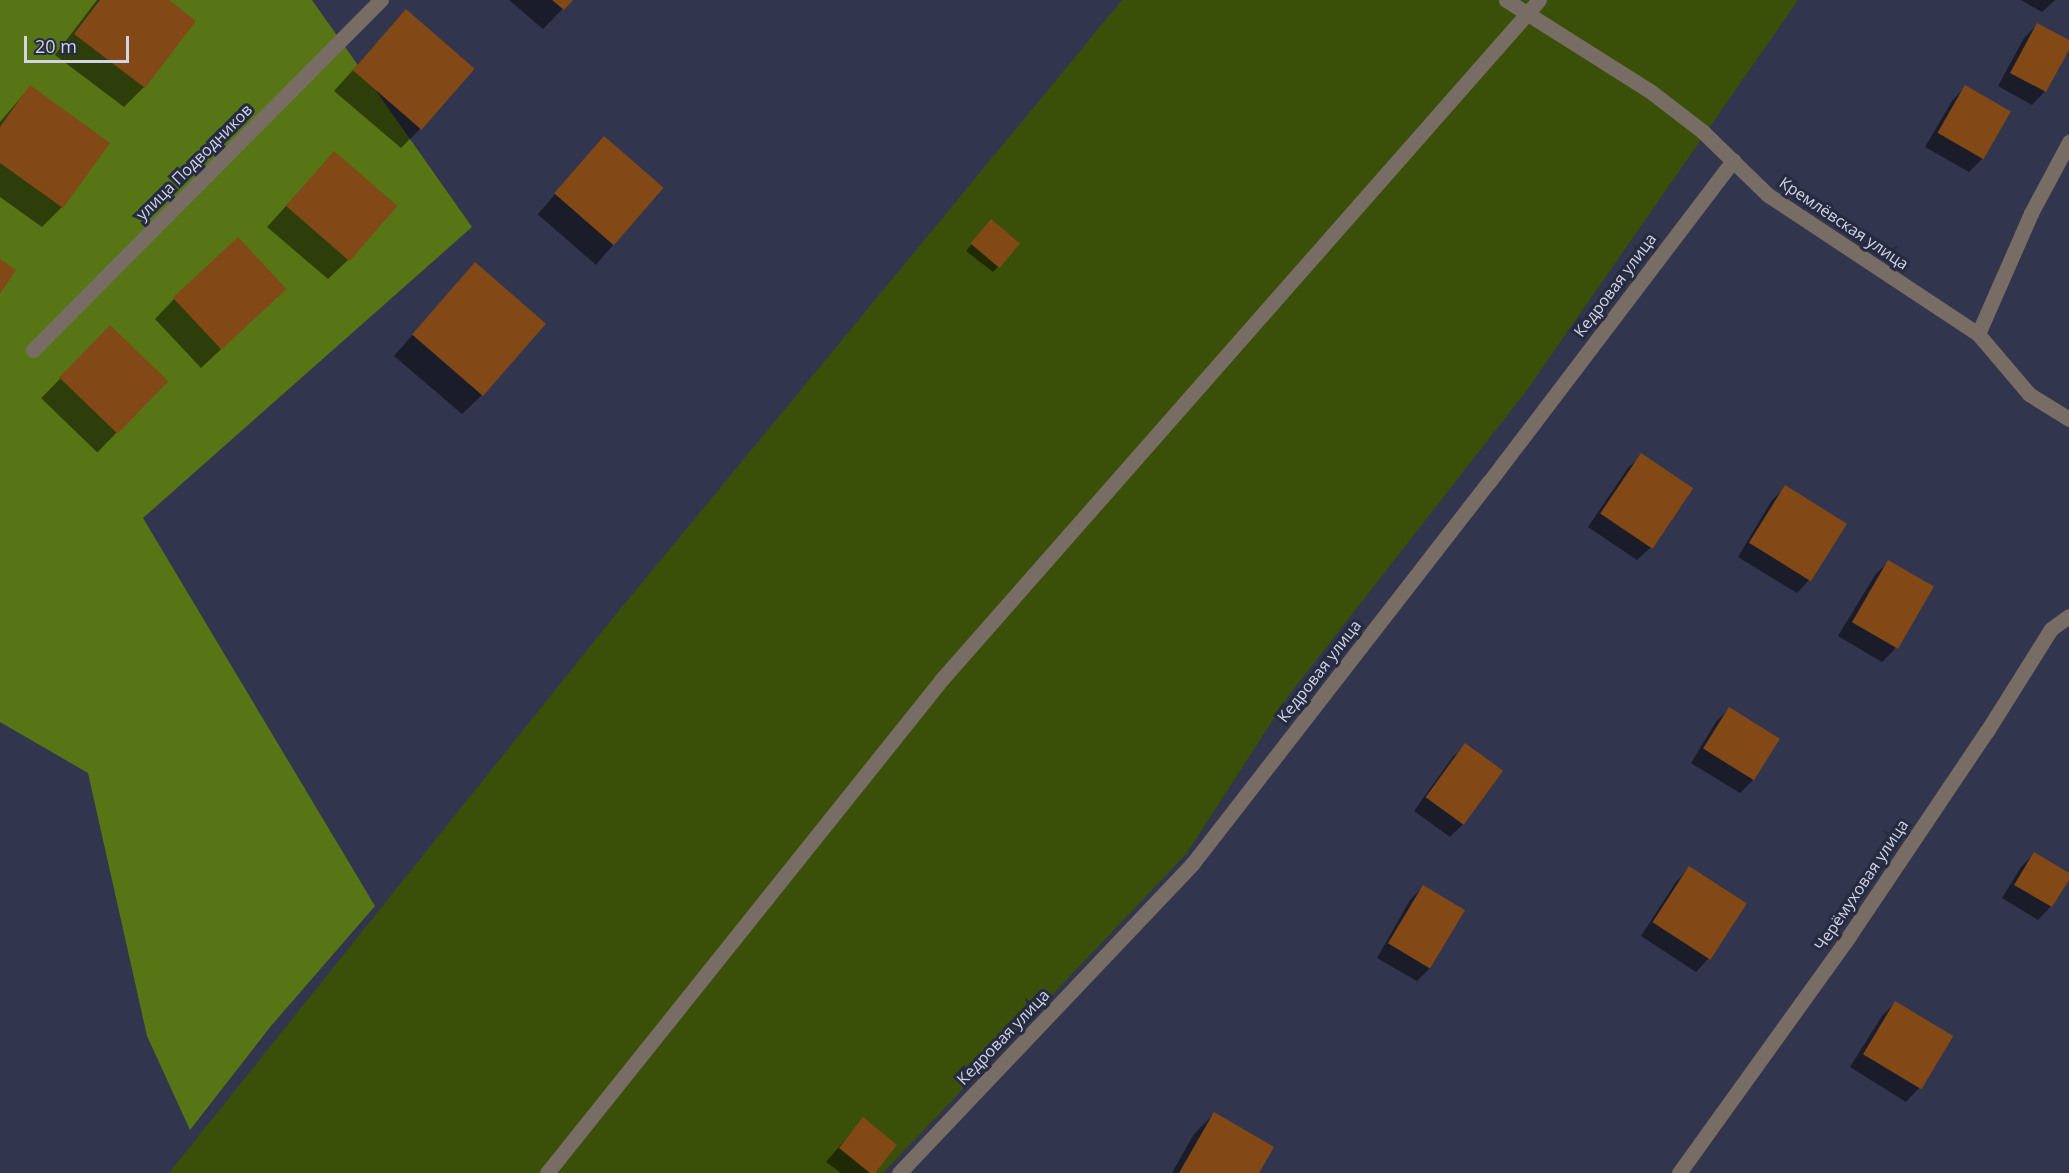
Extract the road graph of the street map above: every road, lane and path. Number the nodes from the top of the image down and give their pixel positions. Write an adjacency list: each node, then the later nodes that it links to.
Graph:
1 (381, 0): 8 (street, улица Подводников)
2 (1506, 0): 4 (street, Кремлёвская улица)
3 (1539, 0): 4 (street)
4 (1527, 15): 6 (street, Кремлёвская улица); 11 (street)
5 (2069, 142): 7 (street)
6 (1733, 160): 7 (street, Кремлёвская улица); 12 (street, Кедровая улица)
7 (1978, 334): 9 (street, Кремлёвская улица)
8 (33, 350)
9 (2069, 419)
10 (2069, 616): 13 (street, Черёмуховая улица)
11 (547, 1173)
12 (898, 1173)
13 (1679, 1173)

